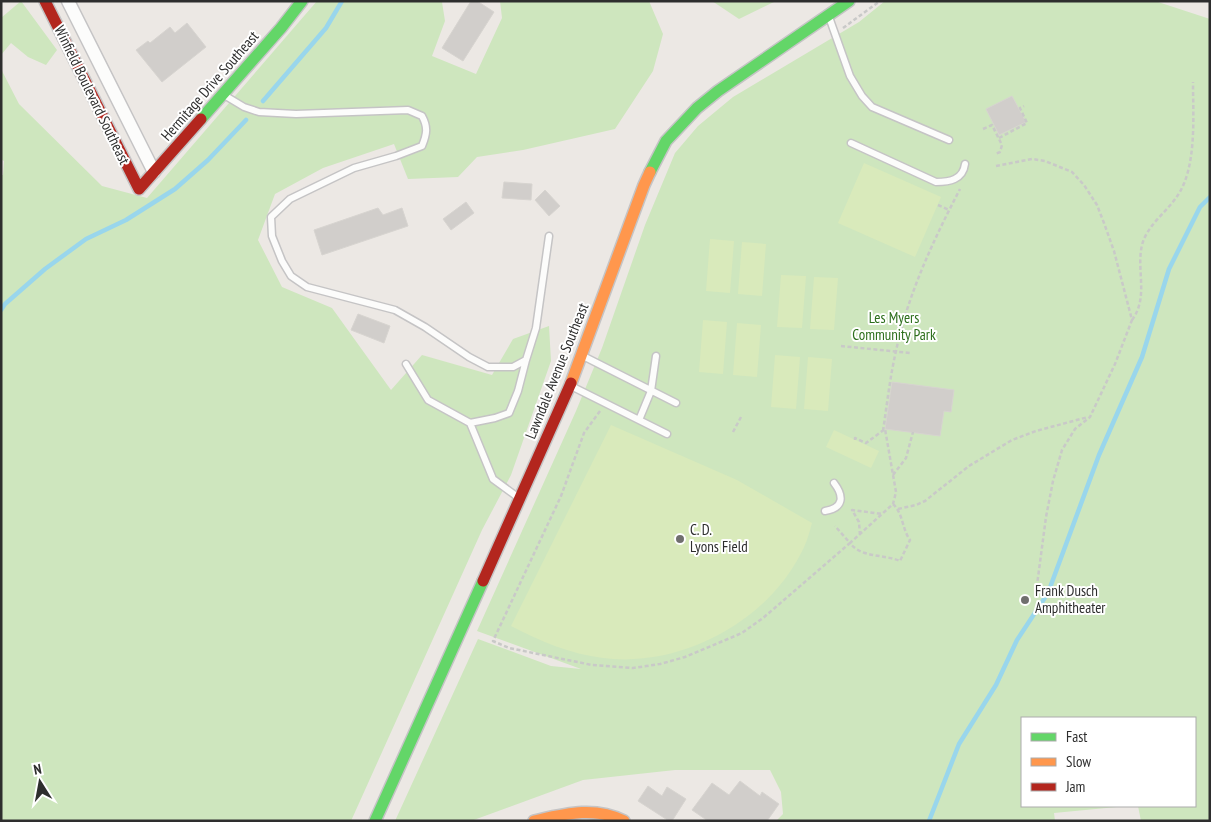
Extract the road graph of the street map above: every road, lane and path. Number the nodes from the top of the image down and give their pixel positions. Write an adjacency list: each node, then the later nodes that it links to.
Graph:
1 (46, 1): 19 (street, Winfield Boulevard Southeast)
2 (68, 1): 18 (street, Winfield Boulevard Southeast)
3 (302, 1): 9 (street, Hermitage Drive Southeast)
4 (849, 1): 6 (street, Lawndale Avenue Southeast)
5 (880, 1): 7 (path)
6 (828, 16): 13 (lane); 30 (street, Lawndale Avenue Southeast)
7 (843, 28)
8 (1193, 82): 24 (path)
9 (222, 94): 18 (street, Hermitage Drive Southeast); 32 (lane)
10 (1024, 106): 12 (path)
11 (983, 129): 12 (path)
12 (999, 138): 15 (path)
13 (949, 140)
14 (851, 143): 16 (lane)
15 (994, 154)
16 (965, 164)
17 (996, 166): 24 (path)
18 (154, 172): 19 (street, Hermitage Drive Southeast)
19 (139, 189)
20 (960, 189): 22 (path)
21 (938, 205): 22 (path)
22 (949, 210): 25 (path)
23 (549, 236): 32 (lane)
24 (1132, 320): 39 (path)
25 (901, 331): 26 (path); 28 (path)
26 (913, 334)
27 (841, 346): 28 (path)
28 (896, 351): 29 (path); 42 (path)
29 (910, 352)
30 (582, 356): 34 (street, Lawndale Avenue Southeast); 35 (lane)
31 (656, 356): 35 (lane)
32 (526, 360): 41 (lane)
33 (406, 364): 41 (lane)
34 (570, 385): 40 (lane); 49 (street, Lawndale Avenue Southeast)
35 (651, 391): 36 (lane); 40 (lane)
36 (676, 403)
37 (602, 408): 56 (path)
38 (741, 417): 43 (path)
39 (1090, 417): 51 (path); 57 (path)
40 (640, 420): 45 (lane)
41 (470, 423): 49 (lane)
42 (883, 430): 46 (path); 47 (path)
43 (733, 432)
44 (913, 432): 47 (path)
45 (667, 434)
46 (854, 440)
47 (893, 475): 50 (path)
48 (834, 482): 52 (lane)
49 (520, 499): 58 (street, Lawndale Avenue Southeast)
50 (892, 504): 51 (path); 53 (path)
51 (898, 509): 56 (path)
52 (825, 511)
53 (882, 514): 55 (path); 55 (path)
54 (835, 526): 56 (path)
55 (860, 535): 56 (path)
56 (850, 544)
57 (1037, 584)
58 (376, 821)
59 (534, 821): 60 (street)
60 (624, 821)

